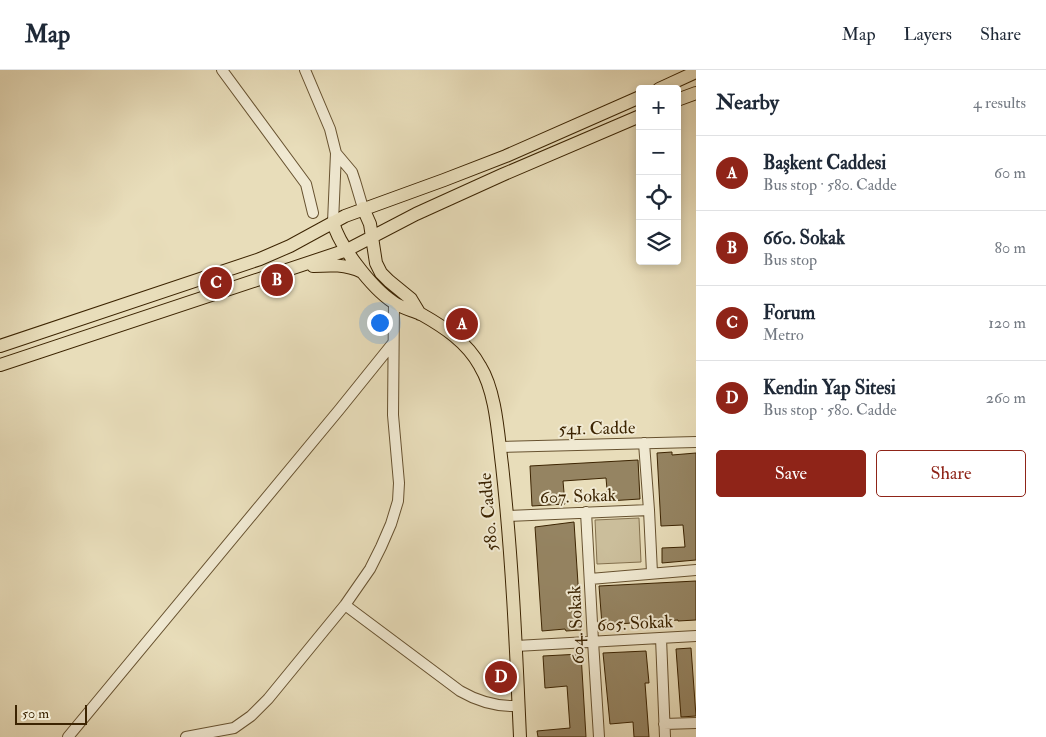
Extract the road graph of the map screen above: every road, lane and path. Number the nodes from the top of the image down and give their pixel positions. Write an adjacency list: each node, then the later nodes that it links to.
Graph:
1 (222, 70): 11 (street)
2 (305, 70): 9 (street)
3 (696, 72): 4 (main road)
4 (668, 85)
5 (696, 93): 7 (main road)
6 (636, 99): 10 (main road)
7 (681, 99)
8 (636, 118): 13 (main road)
9 (336, 153): 10 (street); 12 (street)
10 (363, 208): 12 (main road); 13 (main road)
11 (313, 213)
12 (333, 222): 14 (main road); 20 (main road)
13 (372, 238): 14 (main road); 18 (main road)
14 (347, 250): 15 (main road); 16 (main road)
15 (292, 269): 16 (main road); 21 (main road)
16 (364, 274): 17 (main road)
17 (394, 302): 18 (main road); 19 (street)
18 (420, 314): 24 (main road, 580. Cadde)
19 (393, 343): 31 (street); 40 (street)
20 (0, 346)
21 (0, 365)
22 (696, 442): 23 (street, 541. Cadde)
23 (644, 444): 24 (street, 541. Cadde); 25 (street)
24 (500, 447): 27 (main road, 580. Cadde)
25 (650, 510): 26 (street, 607. Sokak); 29 (street)
26 (586, 512): 27 (street, 607. Sokak); 30 (street, 604. Sokak)
27 (507, 516): 35 (main road, 580. Cadde)
28 (696, 570): 29 (street)
29 (652, 573): 30 (street)
30 (590, 579): 34 (street, 604. Sokak)
31 (345, 605): 36 (street); 39 (street)
32 (696, 636): 33 (street, 605. Sokak)
33 (662, 638): 34 (street, 605. Sokak); 38 (street)
34 (592, 641): 35 (street, 605. Sokak); 44 (street, 604. Sokak)
35 (516, 646): 36 (main road, 580. Cadde)
36 (519, 706): 43 (main road, 580. Cadde)
37 (696, 723): 38 (street)
38 (664, 724): 45 (street)
39 (234, 728): 41 (street); 42 (street)
40 (68, 737)
41 (186, 737)
42 (241, 737)
43 (520, 737)
44 (599, 737)
45 (665, 737)

